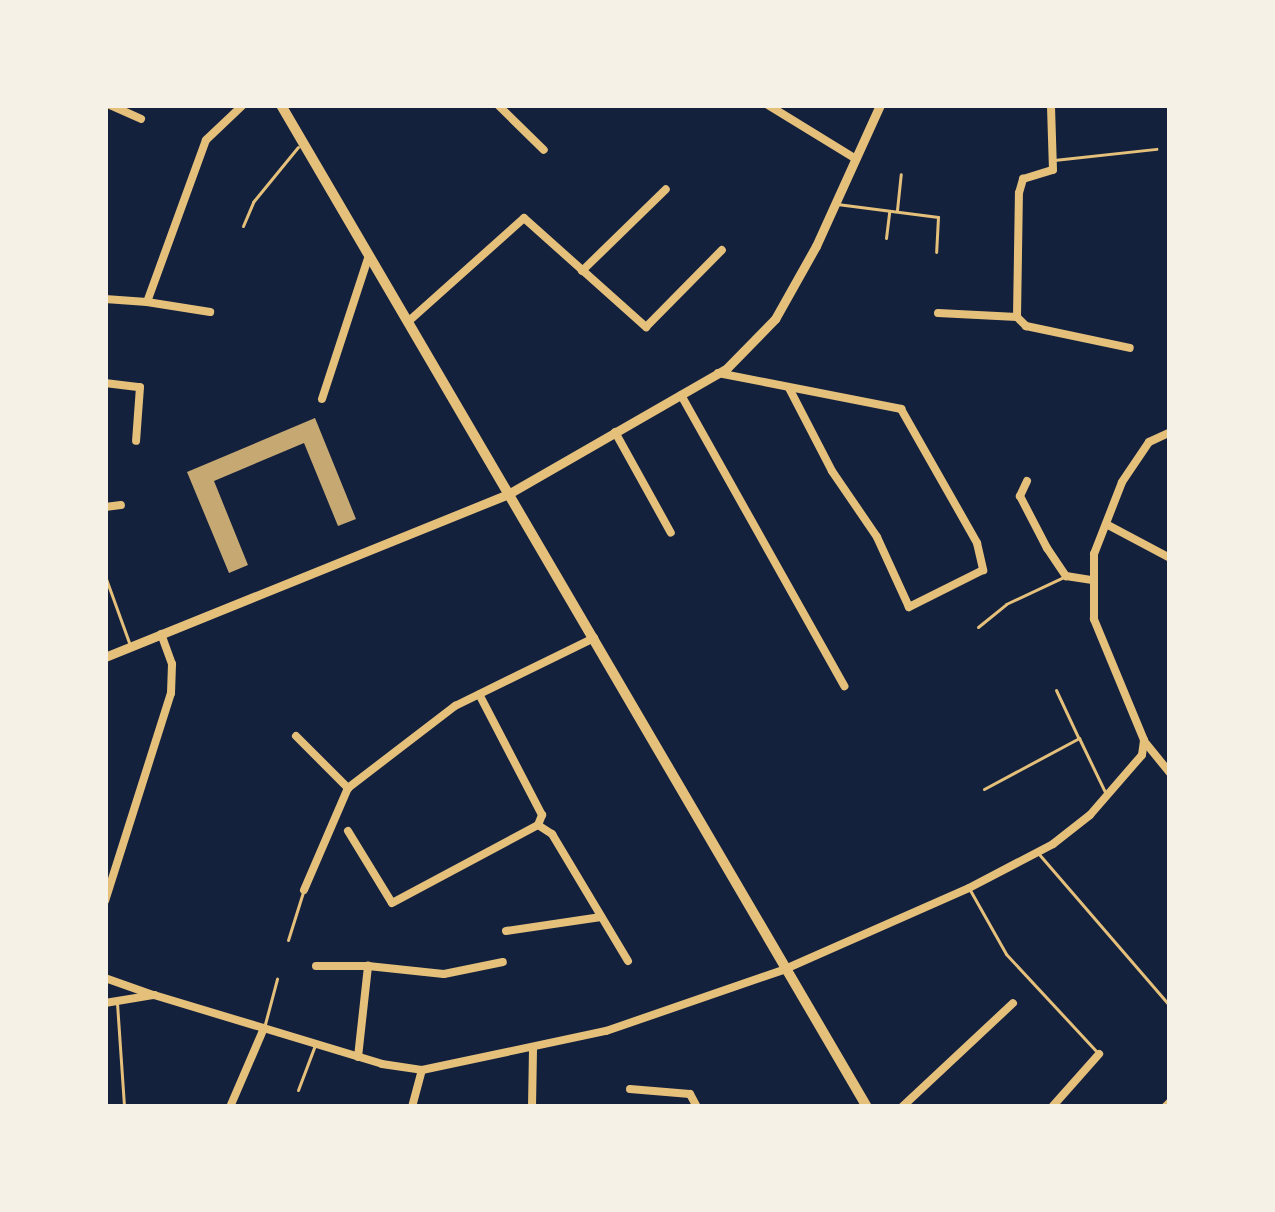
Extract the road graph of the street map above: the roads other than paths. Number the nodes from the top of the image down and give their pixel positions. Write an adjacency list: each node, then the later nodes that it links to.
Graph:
1 (110, 105): 8 (street)
2 (243, 105): 26 (street)
3 (281, 105): 9 (main road)
4 (498, 105): 11 (street)
5 (768, 105): 12 (street)
6 (880, 105): 12 (street)
7 (1051, 105): 13 (street)
8 (141, 119)
9 (303, 142): 19 (lane); 23 (main road)
10 (1156, 149): 13 (lane)
11 (544, 150)
12 (856, 159): 16 (street)
13 (1053, 160): 29 (street)
14 (901, 174): 18 (lane)
15 (666, 189): 24 (street)
16 (836, 203): 17 (lane); 32 (street)
17 (889, 210): 18 (lane); 20 (lane)
18 (897, 212): 22 (lane)
19 (243, 226)
20 (886, 238)
21 (722, 250): 24 (street)
22 (936, 252)
23 (369, 254): 30 (main road); 36 (street)
24 (582, 271): 30 (street)
25 (105, 299): 26 (street)
26 (147, 302): 27 (street)
27 (210, 312)
28 (938, 313): 29 (street)
29 (1017, 316): 31 (street)
30 (410, 320): 41 (main road)
31 (1130, 348)
32 (718, 373): 34 (street); 35 (street)
33 (105, 383): 39 (street)
34 (789, 388): 34 (street)
35 (681, 394): 37 (street); 55 (street)
36 (322, 399)
37 (615, 432): 41 (street); 45 (street)
38 (1170, 432): 44 (street)
39 (136, 441)
40 (1027, 481): 48 (street)
41 (510, 493): 51 (street); 52 (main road)
42 (122, 505): 43 (street)
43 (105, 507)
44 (1106, 524): 46 (street); 49 (street)
45 (670, 533)
46 (1170, 558)
47 (105, 576): 53 (lane)
48 (1066, 576): 49 (street); 50 (lane)
49 (1091, 580): 60 (street)
50 (978, 627)
51 (161, 634): 53 (street); 70 (street)
52 (595, 638): 57 (street); 78 (main road)
53 (130, 647): 54 (street)
54 (105, 657)
55 (844, 686)
56 (1056, 690): 59 (lane)
57 (479, 694): 62 (street); 65 (street)
58 (296, 736): 62 (street)
59 (1079, 738): 63 (lane); 64 (lane)
60 (1144, 740): 61 (street); 64 (street)
61 (1170, 773)
62 (348, 788): 69 (street)
63 (984, 789)
64 (1107, 796): 67 (street)
65 (538, 826): 66 (street); 71 (street)
66 (348, 831)
67 (1036, 852): 68 (street); 85 (lane)
68 (969, 888): 78 (street); 89 (lane)
69 (304, 890): 73 (lane)
70 (105, 901)
71 (602, 917): 72 (street); 75 (street)
72 (506, 932)
73 (288, 940)
74 (503, 962): 77 (street)
75 (628, 962)
76 (316, 966): 77 (street)
77 (368, 966): 90 (street)
78 (783, 970): 88 (street); 99 (main road)
79 (105, 978): 81 (street)
80 (277, 979): 86 (lane)
81 (154, 995): 82 (street); 86 (street)
82 (117, 1001): 83 (street); 94 (lane)
83 (105, 1003)
84 (1013, 1003): 100 (street)
85 (1170, 1006)
86 (263, 1028): 87 (street); 95 (street)
87 (316, 1043): 90 (street); 93 (lane)
88 (533, 1050): 91 (street); 97 (street)
89 (1099, 1054): 101 (street)
90 (358, 1057): 91 (street)
91 (422, 1070): 96 (street)
92 (630, 1089): 98 (street)
93 (298, 1090)
94 (124, 1107)
95 (230, 1107)
96 (412, 1107)
97 (532, 1107)
98 (697, 1107)
99 (867, 1107)
100 (902, 1107)
101 (1052, 1107)

